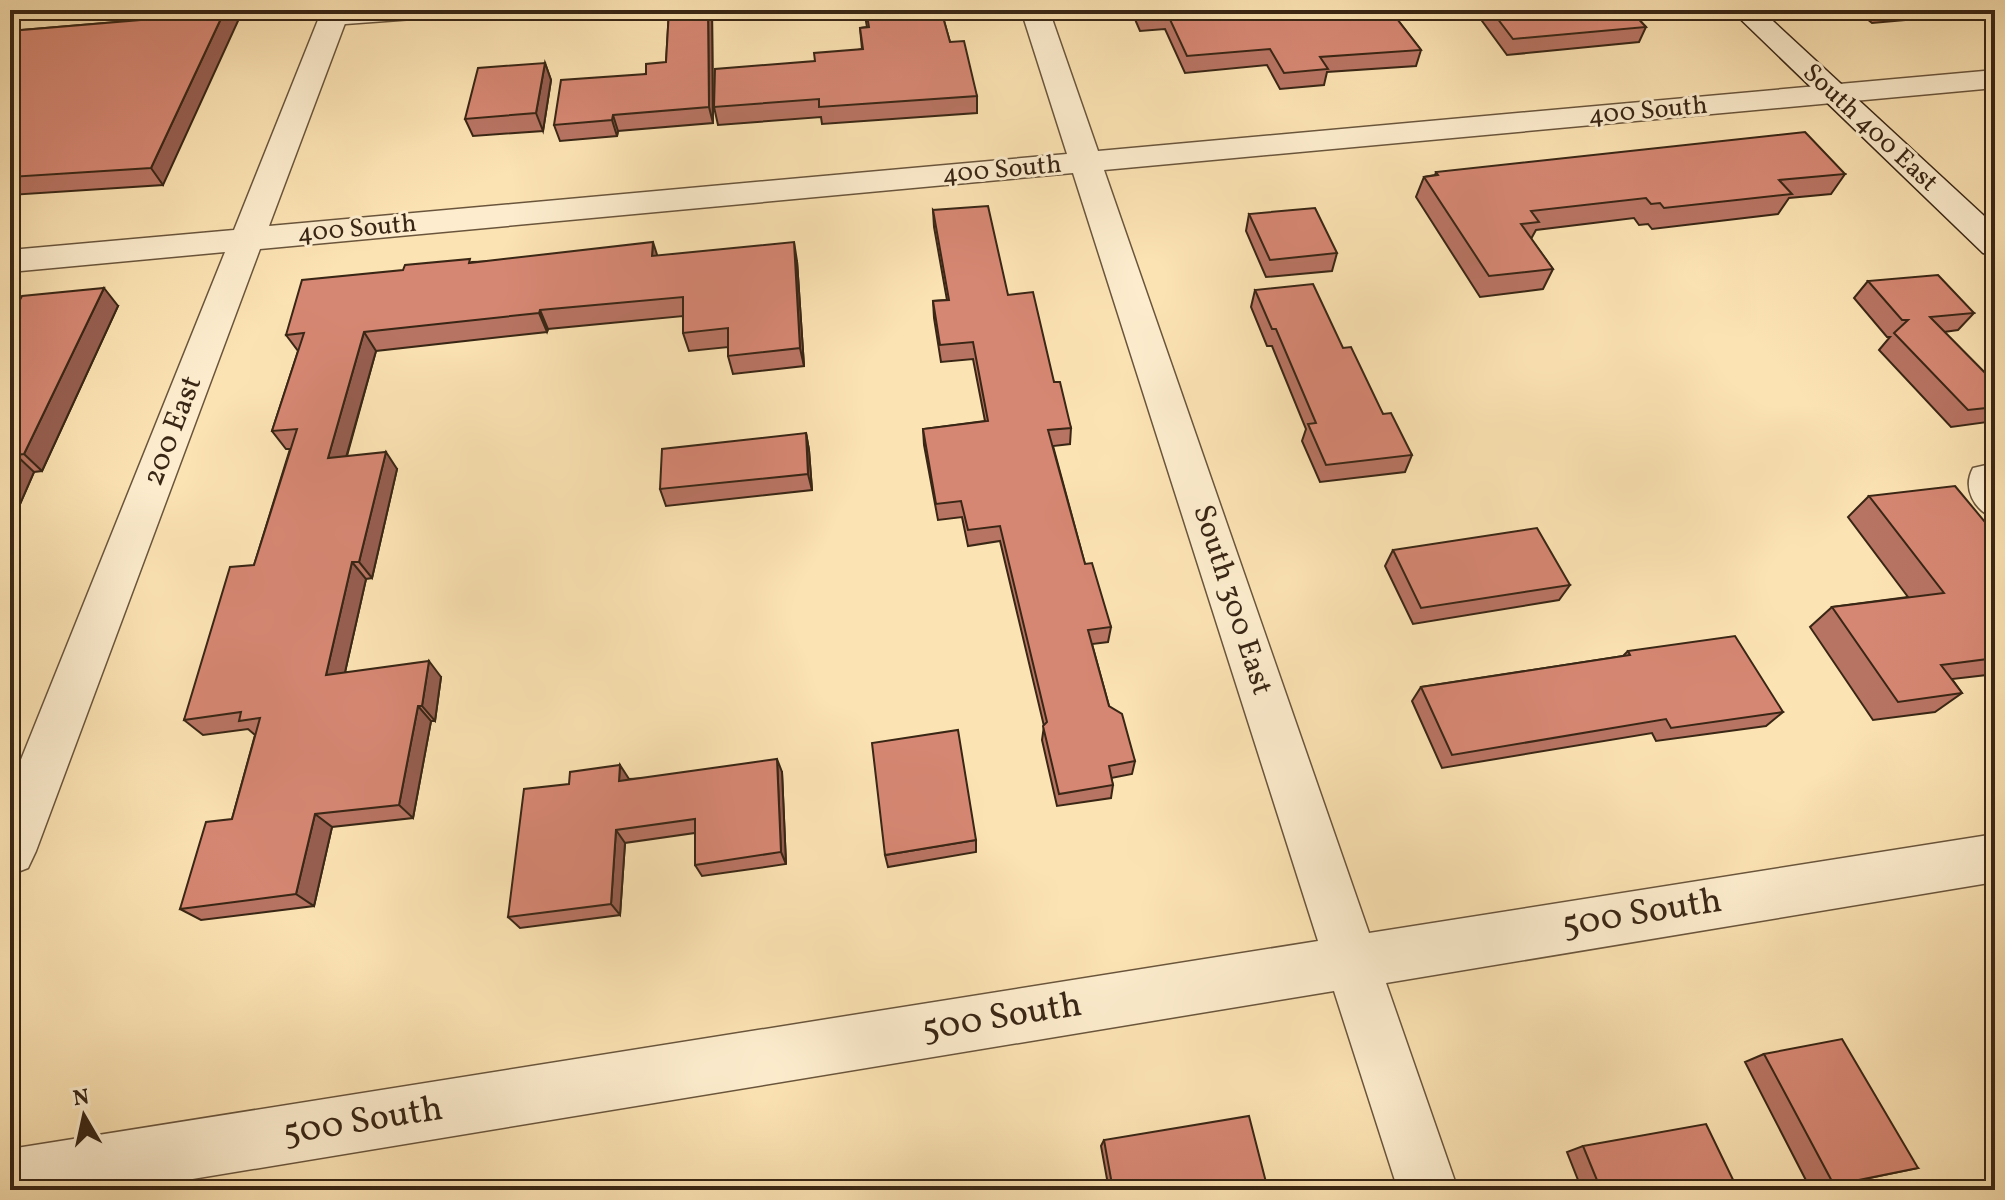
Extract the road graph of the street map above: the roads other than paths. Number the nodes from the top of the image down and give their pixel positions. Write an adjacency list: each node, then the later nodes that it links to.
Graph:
1 (454, 10): 4 (lane)
2 (1035, 10): 7 (street, South 300 East)
3 (1745, 10): 6 (street, South 400 East)
4 (334, 15): 8 (street, 200 East)
5 (1995, 79): 6 (street, 400 South)
6 (1834, 94): 7 (street, 400 South); 9 (street, South 400 East)
7 (1086, 162): 8 (street, 400 South); 15 (street, South 300 East)
8 (247, 239): 10 (street, 400 South); 13 (street, 200 East)
9 (1995, 245)
10 (10, 261)
11 (1995, 473): 12 (lane)
12 (1995, 507)
13 (10, 851)
14 (1995, 858): 15 (street, 500 South)
15 (1352, 961): 16 (street, 500 South); 17 (street, South 300 East)
16 (10, 1179)
17 (1428, 1190)

